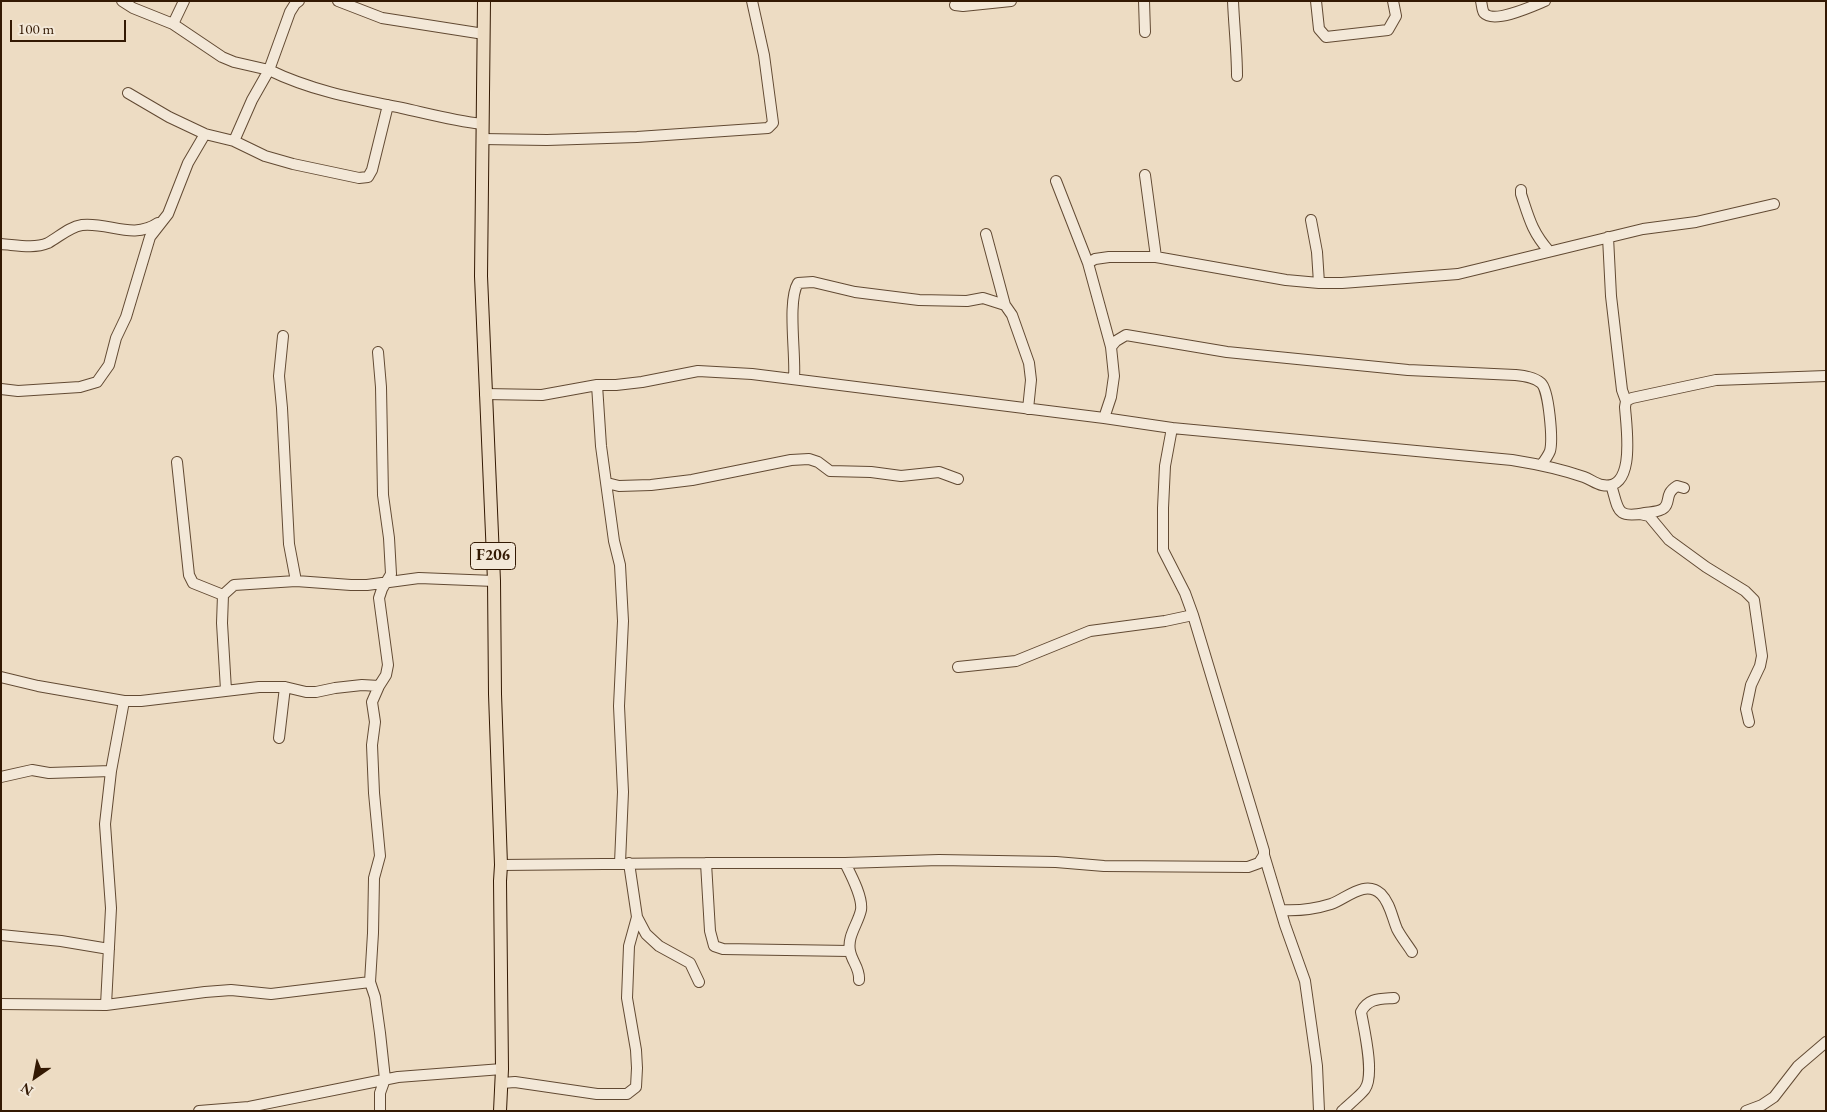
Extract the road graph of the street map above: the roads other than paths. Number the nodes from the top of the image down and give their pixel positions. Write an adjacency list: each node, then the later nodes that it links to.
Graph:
1 (122, 1): 15 (street)
2 (184, 1): 15 (street)
3 (299, 1): 18 (street)
4 (338, 1): 17 (street)
5 (484, 1): 17 (main road, F206)
6 (752, 1): 24 (street)
7 (1011, 1): 14 (street)
8 (1144, 1): 16 (street)
9 (1233, 1): 19 (street)
10 (1316, 1): 11 (street)
11 (1393, 1)
12 (1481, 1): 13 (street)
13 (1546, 1)
14 (955, 5)
15 (173, 24): 18 (street)
16 (1145, 32)
17 (484, 34): 22 (main road, F206)
18 (269, 70): 21 (street); 25 (street)
19 (1236, 76)
20 (128, 93): 23 (street)
21 (388, 105): 22 (street); 25 (street)
22 (482, 124): 24 (main road, F206)
23 (205, 134): 25 (street); 30 (street)
24 (482, 139): 47 (main road, F206)
25 (234, 141)
26 (1145, 175): 36 (street)
27 (1056, 181): 37 (street)
28 (1521, 190): 35 (street)
29 (1774, 204): 33 (street)
30 (168, 214): 34 (street); 46 (street)
31 (1311, 220): 38 (street)
32 (986, 234): 39 (street)
33 (1608, 237): 35 (street); 48 (street)
34 (1, 244)
35 (1549, 251): 38 (street)
36 (1156, 257): 37 (street); 38 (street)
37 (1088, 262): 41 (street)
38 (1319, 283)
39 (1005, 305): 44 (street); 49 (street)
40 (283, 336): 59 (street)
41 (1111, 347): 50 (street); 53 (street)
42 (378, 352): 61 (street)
43 (1826, 376): 48 (street)
44 (794, 378): 45 (street); 49 (street)
45 (597, 385): 47 (street); 55 (street)
46 (1, 389)
47 (485, 394): 60 (main road, F206)
48 (1626, 401): 56 (street)
49 (1028, 408): 50 (street)
50 (1104, 418): 51 (street)
51 (1172, 428): 53 (street); 63 (street)
52 (177, 462): 62 (street)
53 (1542, 464): 56 (street)
54 (958, 479): 55 (street)
55 (607, 483): 75 (street)
56 (1611, 485): 58 (street)
57 (1684, 488): 58 (street)
58 (1640, 514): 70 (street)
59 (296, 581): 61 (street); 62 (street)
60 (494, 582): 61 (street); 78 (main road, F206)
61 (385, 583): 66 (street)
62 (223, 595): 68 (street)
63 (1193, 615): 64 (street); 74 (street)
64 (958, 666)
65 (1, 677): 69 (street)
66 (379, 686): 67 (street); 86 (street)
67 (285, 687): 68 (street); 71 (street)
68 (226, 690): 69 (street)
69 (124, 700): 72 (street)
70 (1749, 722)
71 (279, 738)
72 (111, 771): 73 (street); 82 (street)
73 (1, 777)
74 (1264, 855): 77 (street); 79 (street)
75 (625, 863): 76 (street); 78 (street); 80 (street)
76 (706, 863): 77 (street); 83 (street)
77 (845, 863): 83 (street)
78 (501, 865): 92 (main road, F206)
79 (1281, 910): 84 (street); 98 (street)
80 (637, 917): 87 (street); 94 (street)
81 (1, 935): 82 (street)
82 (110, 949): 90 (street)
83 (849, 951): 85 (street)
84 (1412, 952)
85 (859, 980)
86 (370, 982): 90 (street); 93 (street)
87 (699, 982)
88 (1394, 998): 99 (street)
89 (1, 1004): 90 (street)
90 (106, 1005)
91 (1826, 1042): 100 (street)
92 (502, 1069): 93 (street); 94 (main road, F206)
93 (385, 1079): 95 (street); 96 (street)
94 (502, 1083): 97 (main road, F206)
95 (199, 1111)
96 (380, 1111)
97 (500, 1111)
98 (1320, 1111)
99 (1342, 1111)
100 (1746, 1111)

